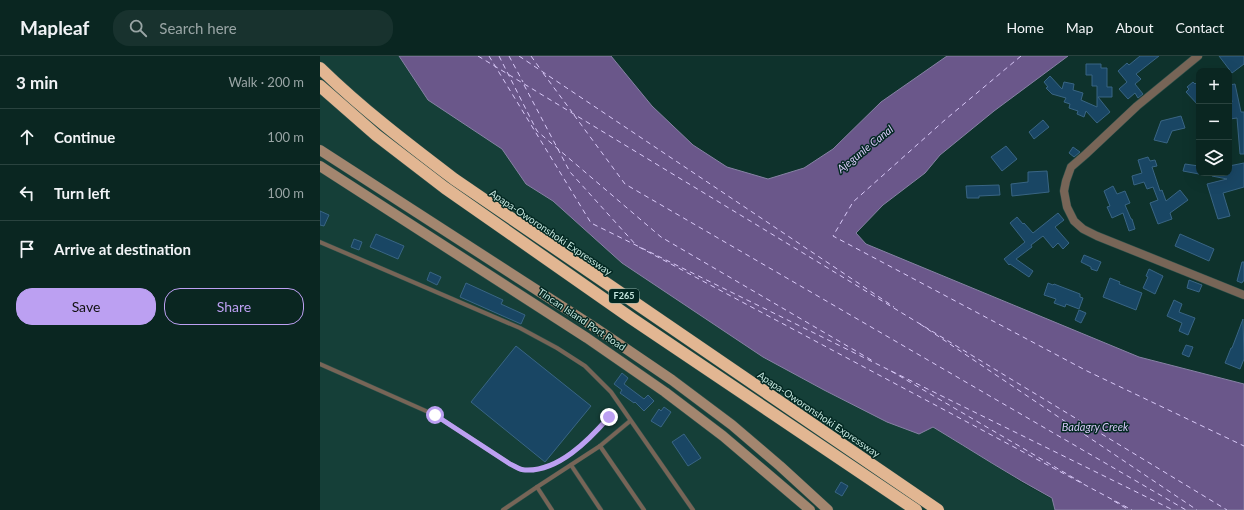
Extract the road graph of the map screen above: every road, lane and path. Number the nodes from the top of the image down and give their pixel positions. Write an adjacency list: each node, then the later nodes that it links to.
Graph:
1 (1198, 56): 7 (street)
2 (320, 68): 22 (highway, Apapa-Oworonshoki Expressway / F265)
3 (320, 86): 21 (highway, F265)
4 (320, 150): 20 (street, Tincan Island Port Road)
5 (320, 166): 19 (street, Tincan Island Port Road)
6 (320, 242): 10 (lane)
7 (1244, 295)
8 (320, 364): 9 (lane)
9 (609, 417)
10 (630, 421): 11 (lane); 18 (lane)
11 (600, 446): 12 (lane); 17 (lane)
12 (571, 465): 13 (lane); 16 (lane)
13 (537, 487): 14 (lane); 15 (lane)
14 (504, 510)
15 (552, 510)
16 (601, 510)
17 (644, 510)
18 (693, 510)
19 (810, 510)
20 (828, 510)
21 (916, 510)
22 (938, 510)

